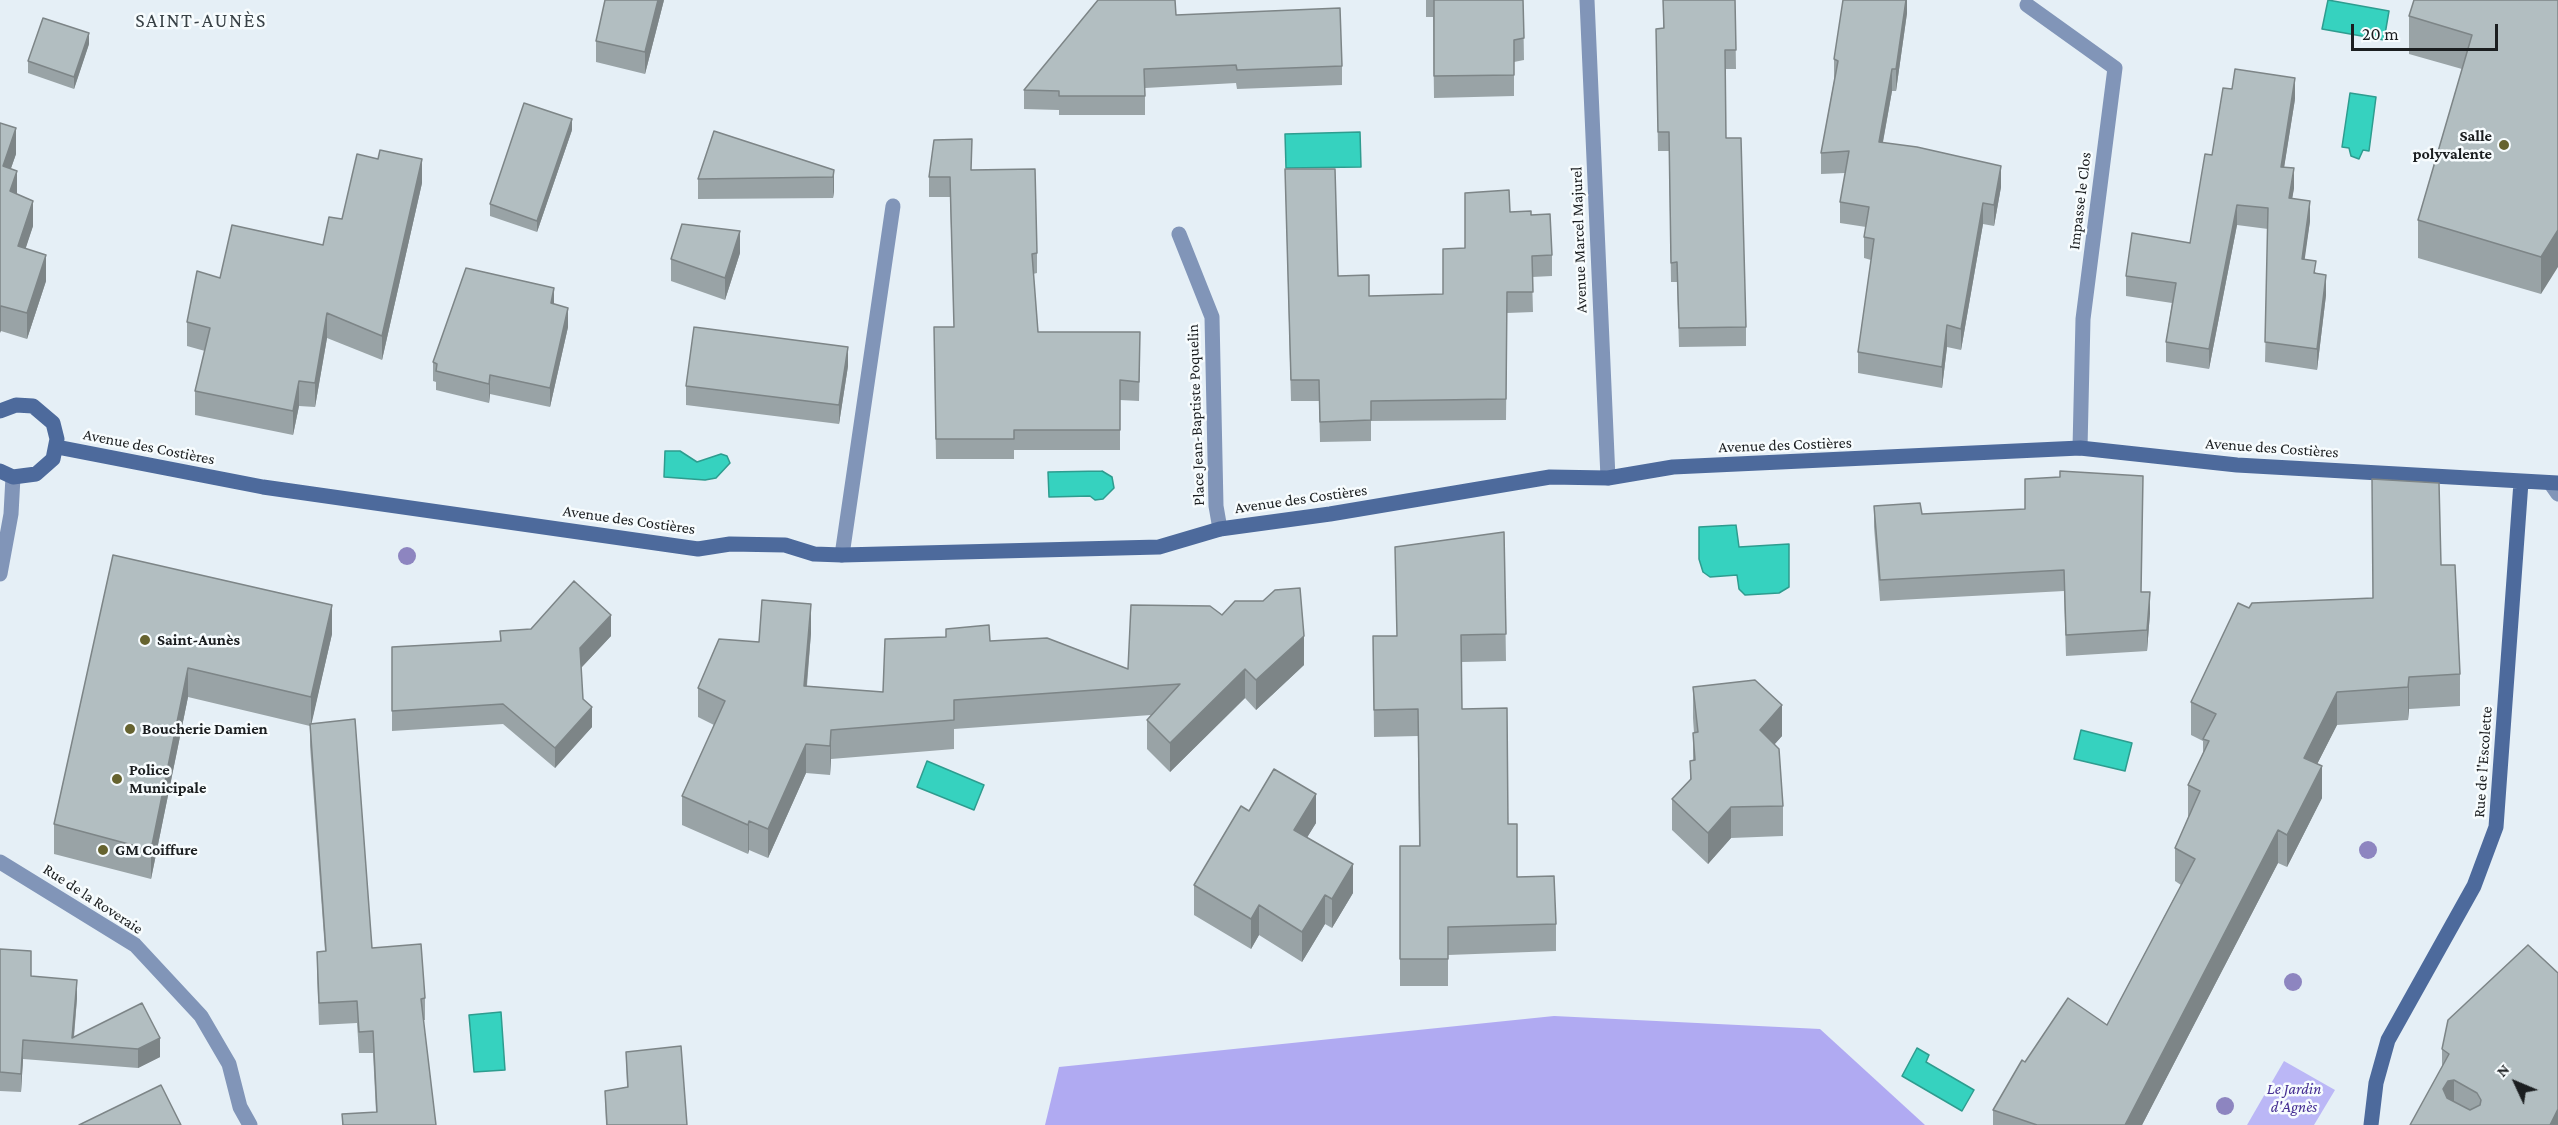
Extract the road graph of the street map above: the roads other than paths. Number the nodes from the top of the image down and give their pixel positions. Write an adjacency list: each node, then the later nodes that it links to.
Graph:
1 (1587, 0): 9 (street, Avenue Marcel Majurel)
2 (2027, 5): 7 (street, Impasse le Clos)
3 (893, 206): 13 (street)
4 (1179, 234): 12 (street, Place Jean-Baptiste Poquelin)
5 (0, 411): 6 (street)
6 (57, 447): 8 (street); 13 (street, Avenue des Costières)
7 (2080, 448): 9 (street, Avenue des Costières); 10 (street, Avenue des Costières)
8 (6, 474): 14 (street)
9 (1608, 478): 12 (street, Avenue des Costières)
10 (2521, 482): 11 (street, Avenue des Costières); 17 (street, Rue de l'Escolette)
11 (2556, 487)
12 (1220, 529): 13 (street, Avenue des Costières)
13 (842, 555)
14 (0, 574)
15 (0, 862): 16 (street, Rue de la Roveraie)
16 (250, 1125)
17 (2371, 1125)

